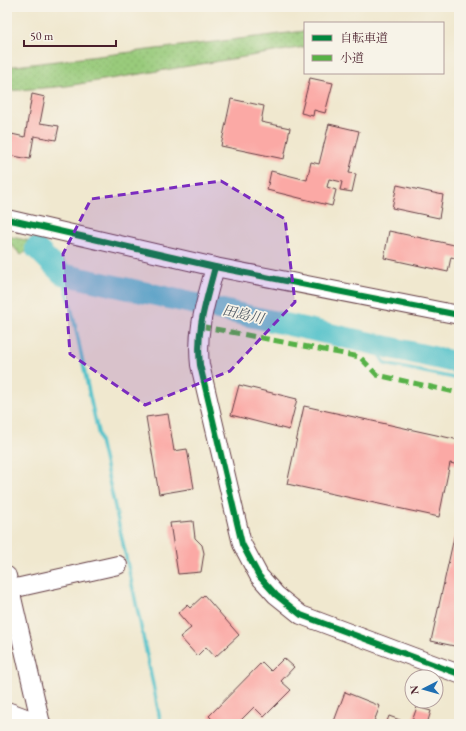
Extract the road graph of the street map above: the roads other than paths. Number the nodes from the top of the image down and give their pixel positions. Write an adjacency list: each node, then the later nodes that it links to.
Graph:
1 (7, 219): 2 (street)
2 (215, 267): 3 (street); 6 (street)
3 (459, 315)
4 (118, 565): 5 (street)
5 (8, 585): 8 (street)
6 (459, 674)
7 (7, 711): 8 (street)
8 (41, 724)

